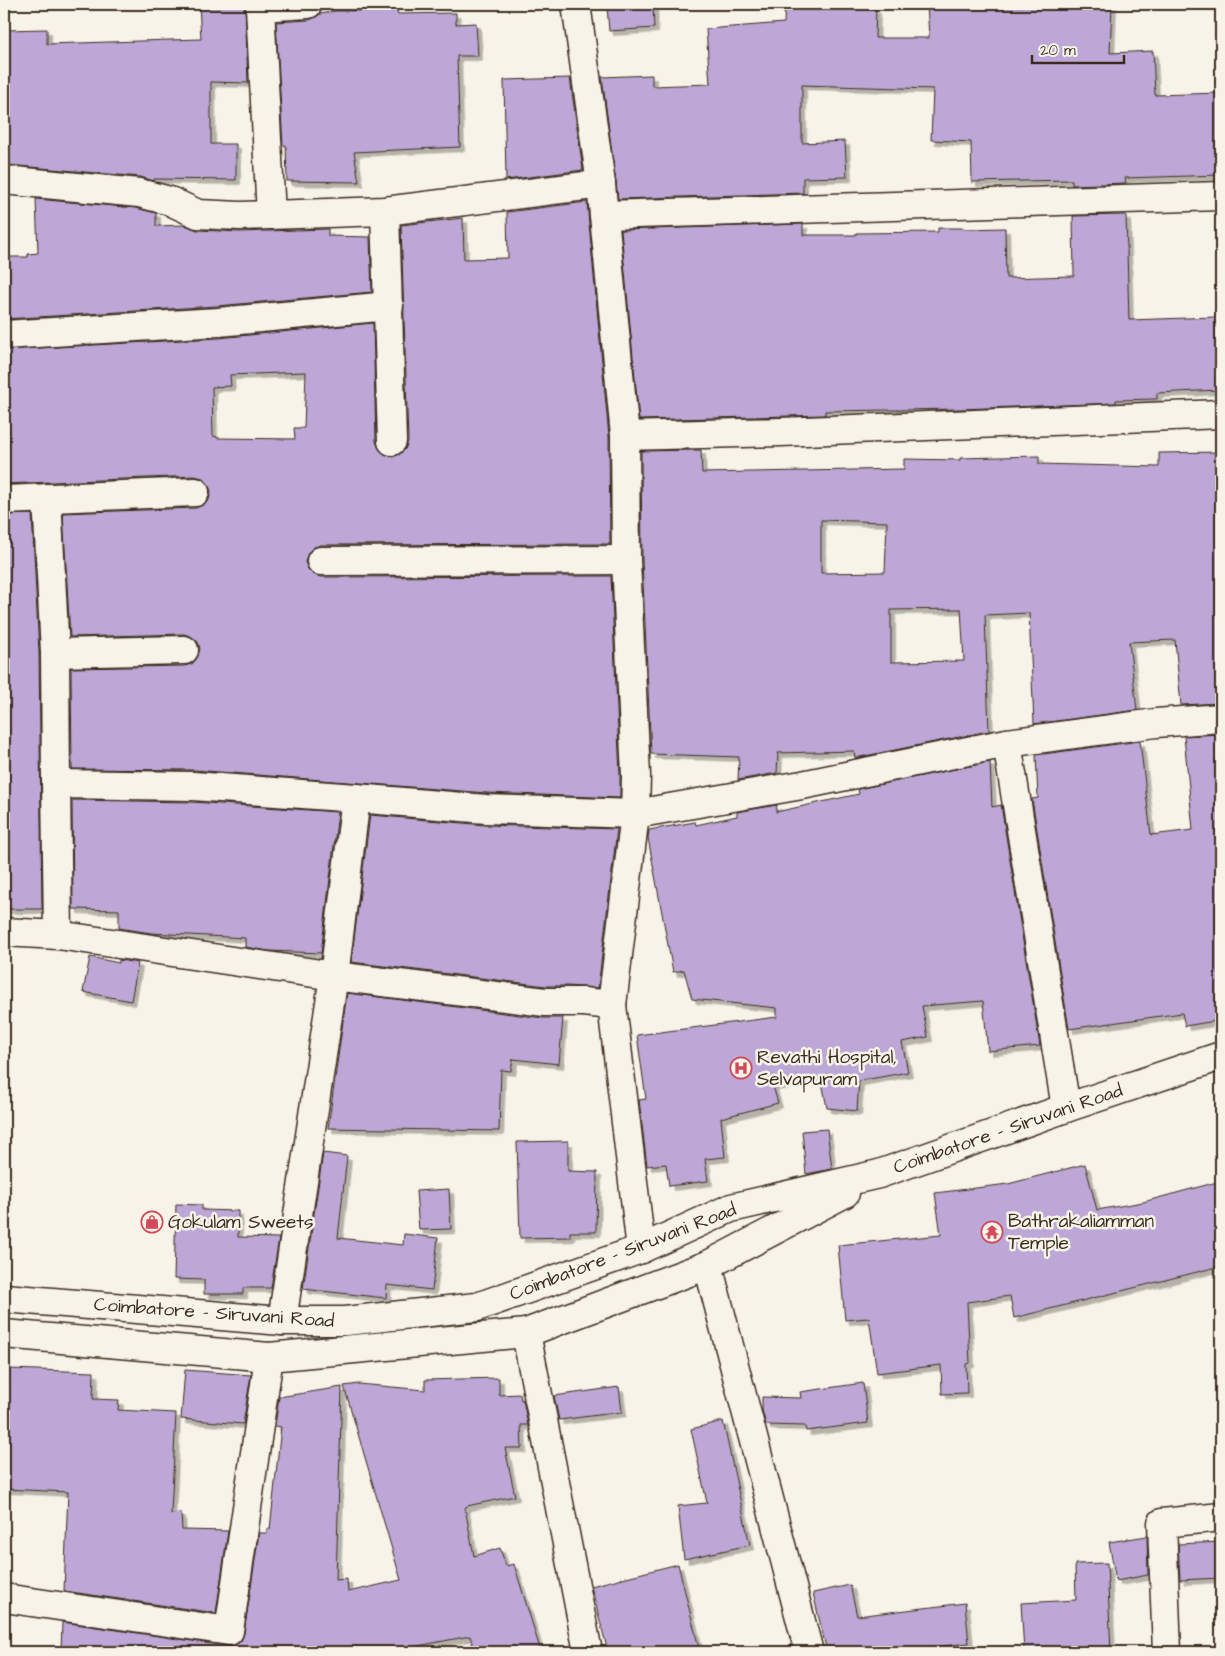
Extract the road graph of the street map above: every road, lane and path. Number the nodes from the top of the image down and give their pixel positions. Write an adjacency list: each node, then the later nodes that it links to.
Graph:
1 (308, 4): 7 (street)
2 (576, 4): 4 (street)
3 (4, 180): 7 (street)
4 (601, 184): 6 (street); 8 (street)
5 (1221, 196): 8 (street)
6 (385, 211): 7 (street); 9 (street)
7 (271, 215)
8 (604, 215): 12 (street)
9 (389, 306): 10 (street); 13 (street)
10 (4, 335)
11 (1221, 414): 12 (street)
12 (626, 436): 17 (street)
13 (392, 441)
14 (195, 492): 15 (street)
15 (47, 498): 16 (street); 20 (street)
16 (4, 500)
17 (626, 560): 18 (street); 25 (street)
18 (321, 561)
19 (184, 650): 20 (street)
20 (55, 653): 23 (street)
21 (1221, 718): 22 (street)
22 (1007, 743): 25 (street); 31 (street)
23 (56, 784): 24 (street); 27 (street)
24 (356, 798): 25 (street); 28 (street)
25 (634, 814): 29 (street)
26 (4, 932): 27 (street)
27 (58, 935): 28 (street)
28 (334, 976): 29 (street); 36 (street)
29 (612, 1004): 33 (street)
30 (1221, 1056): 31 (street, Coimbatore - Siruvani Road)
31 (1066, 1108): 32 (street, Coimbatore - Siruvani Road)
32 (879, 1174): 33 (street, Coimbatore - Siruvani Road); 34 (street)
33 (640, 1248): 36 (street, Coimbatore - Siruvani Road)
34 (708, 1265): 38 (street); 44 (street)
35 (4, 1298): 36 (street, Coimbatore - Siruvani Road)
36 (282, 1321)
37 (4, 1334): 39 (street)
38 (526, 1334): 39 (street); 43 (street)
39 (269, 1357): 42 (street)
40 (1221, 1517): 45 (street)
41 (4, 1598): 42 (street)
42 (228, 1642)
43 (588, 1652)
44 (809, 1652)
45 (1167, 1652)

